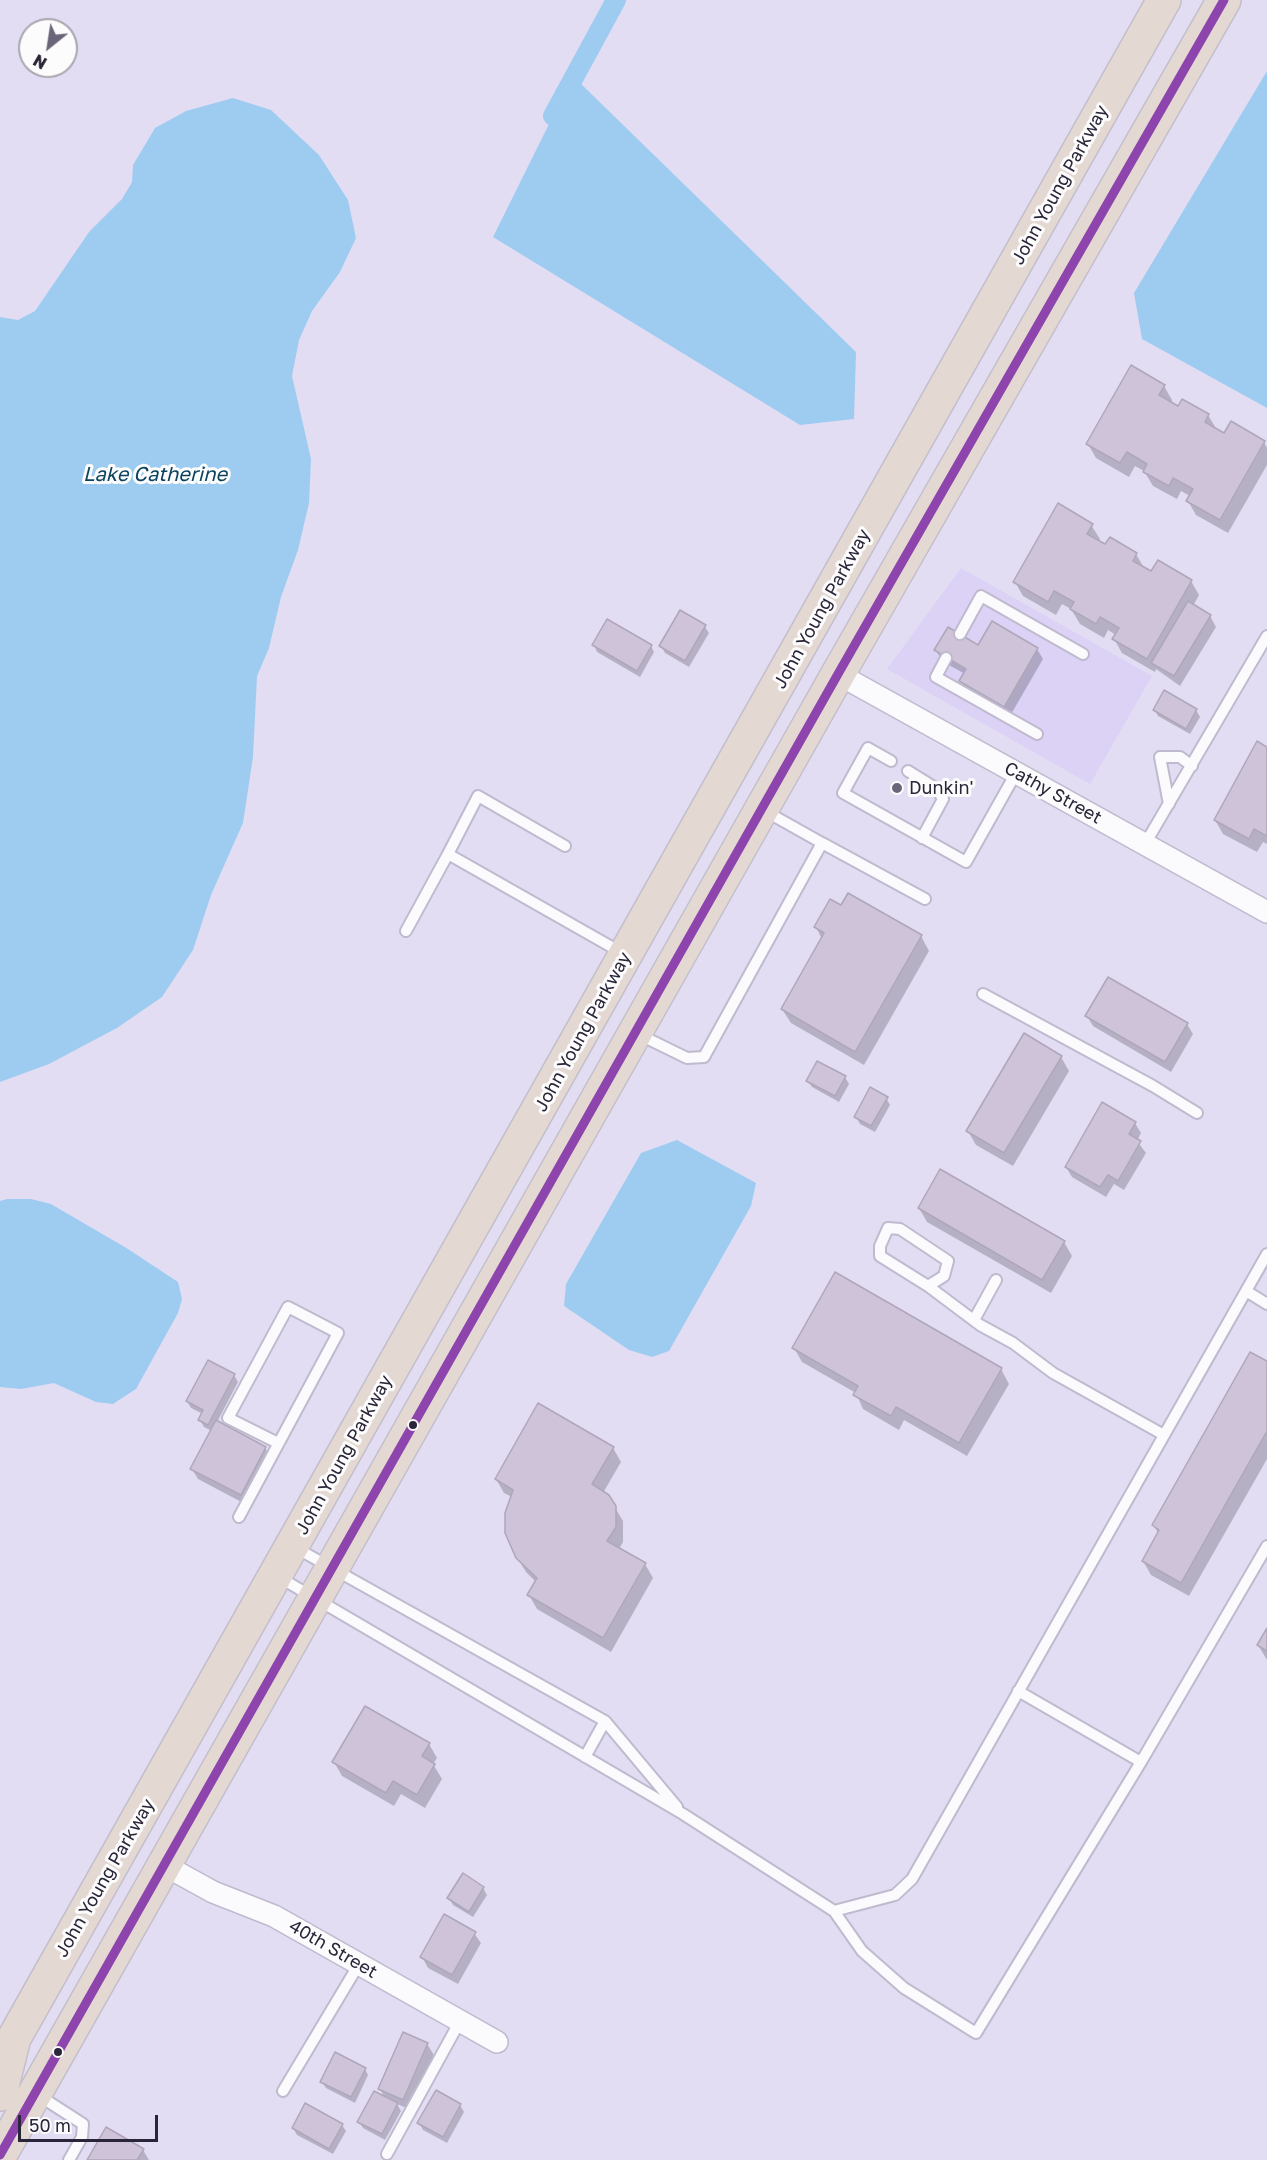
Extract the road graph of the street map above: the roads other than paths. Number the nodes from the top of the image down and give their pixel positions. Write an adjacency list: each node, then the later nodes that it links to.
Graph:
1 (1164, 0): 3 (highway, John Young Parkway)
2 (1224, 0): 8 (highway)
3 (861, 540): 8 (highway); 24 (highway, John Young Parkway)
4 (960, 634): 6 (lane)
5 (1267, 636): 11 (lane)
6 (1083, 654)
7 (946, 658): 9 (lane)
8 (838, 674): 13 (street, Cathy Street); 15 (highway)
9 (1037, 734)
10 (891, 761): 16 (lane)
11 (1192, 766): 14 (lane); 14 (lane)
12 (908, 771): 16 (lane)
13 (1016, 773): 16 (lane); 18 (street, Cathy Street)
14 (1169, 804): 18 (lane)
15 (761, 809): 17 (lane); 26 (highway)
16 (922, 838)
17 (822, 843): 21 (lane); 26 (lane)
18 (1145, 844): 22 (street, Cathy Street)
19 (565, 846): 20 (lane)
20 (448, 854): 23 (lane); 24 (lane)
21 (925, 899)
22 (1267, 912)
23 (406, 932)
24 (626, 955): 37 (highway, John Young Parkway)
25 (983, 994): 27 (lane)
26 (635, 1033): 39 (highway)
27 (1197, 1113)
28 (1267, 1254): 31 (lane)
29 (996, 1280): 33 (lane)
30 (928, 1286): 30 (lane); 33 (lane)
31 (1246, 1291): 32 (lane); 34 (lane)
32 (1267, 1304)
33 (974, 1320): 34 (lane)
34 (1164, 1436): 42 (lane)
35 (278, 1443): 35 (lane); 36 (lane)
36 (239, 1517)
37 (293, 1546): 39 (lane); 40 (highway, John Young Parkway)
38 (1267, 1546): 45 (lane)
39 (333, 1568): 41 (highway); 43 (lane)
40 (276, 1576): 41 (lane); 52 (highway, John Young Parkway)
41 (315, 1600): 44 (lane); 47 (highway)
42 (1018, 1691): 45 (lane); 48 (lane)
43 (605, 1721): 44 (lane); 46 (lane)
44 (585, 1757): 46 (lane)
45 (1141, 1762): 48 (lane)
46 (683, 1814): 48 (lane)
47 (164, 1864): 49 (street, 40th Street); 54 (highway)
48 (834, 1911)
49 (359, 1964): 50 (street, 40th Street); 53 (lane)
50 (460, 2021): 51 (street, 40th Street); 56 (lane)
51 (497, 2042)
52 (7, 2051): 55 (highway, John Young Parkway)
53 (283, 2091)
54 (35, 2093): 57 (highway); 58 (lane)
55 (0, 2094)
56 (387, 2154)
57 (0, 2155)
58 (69, 2160)

